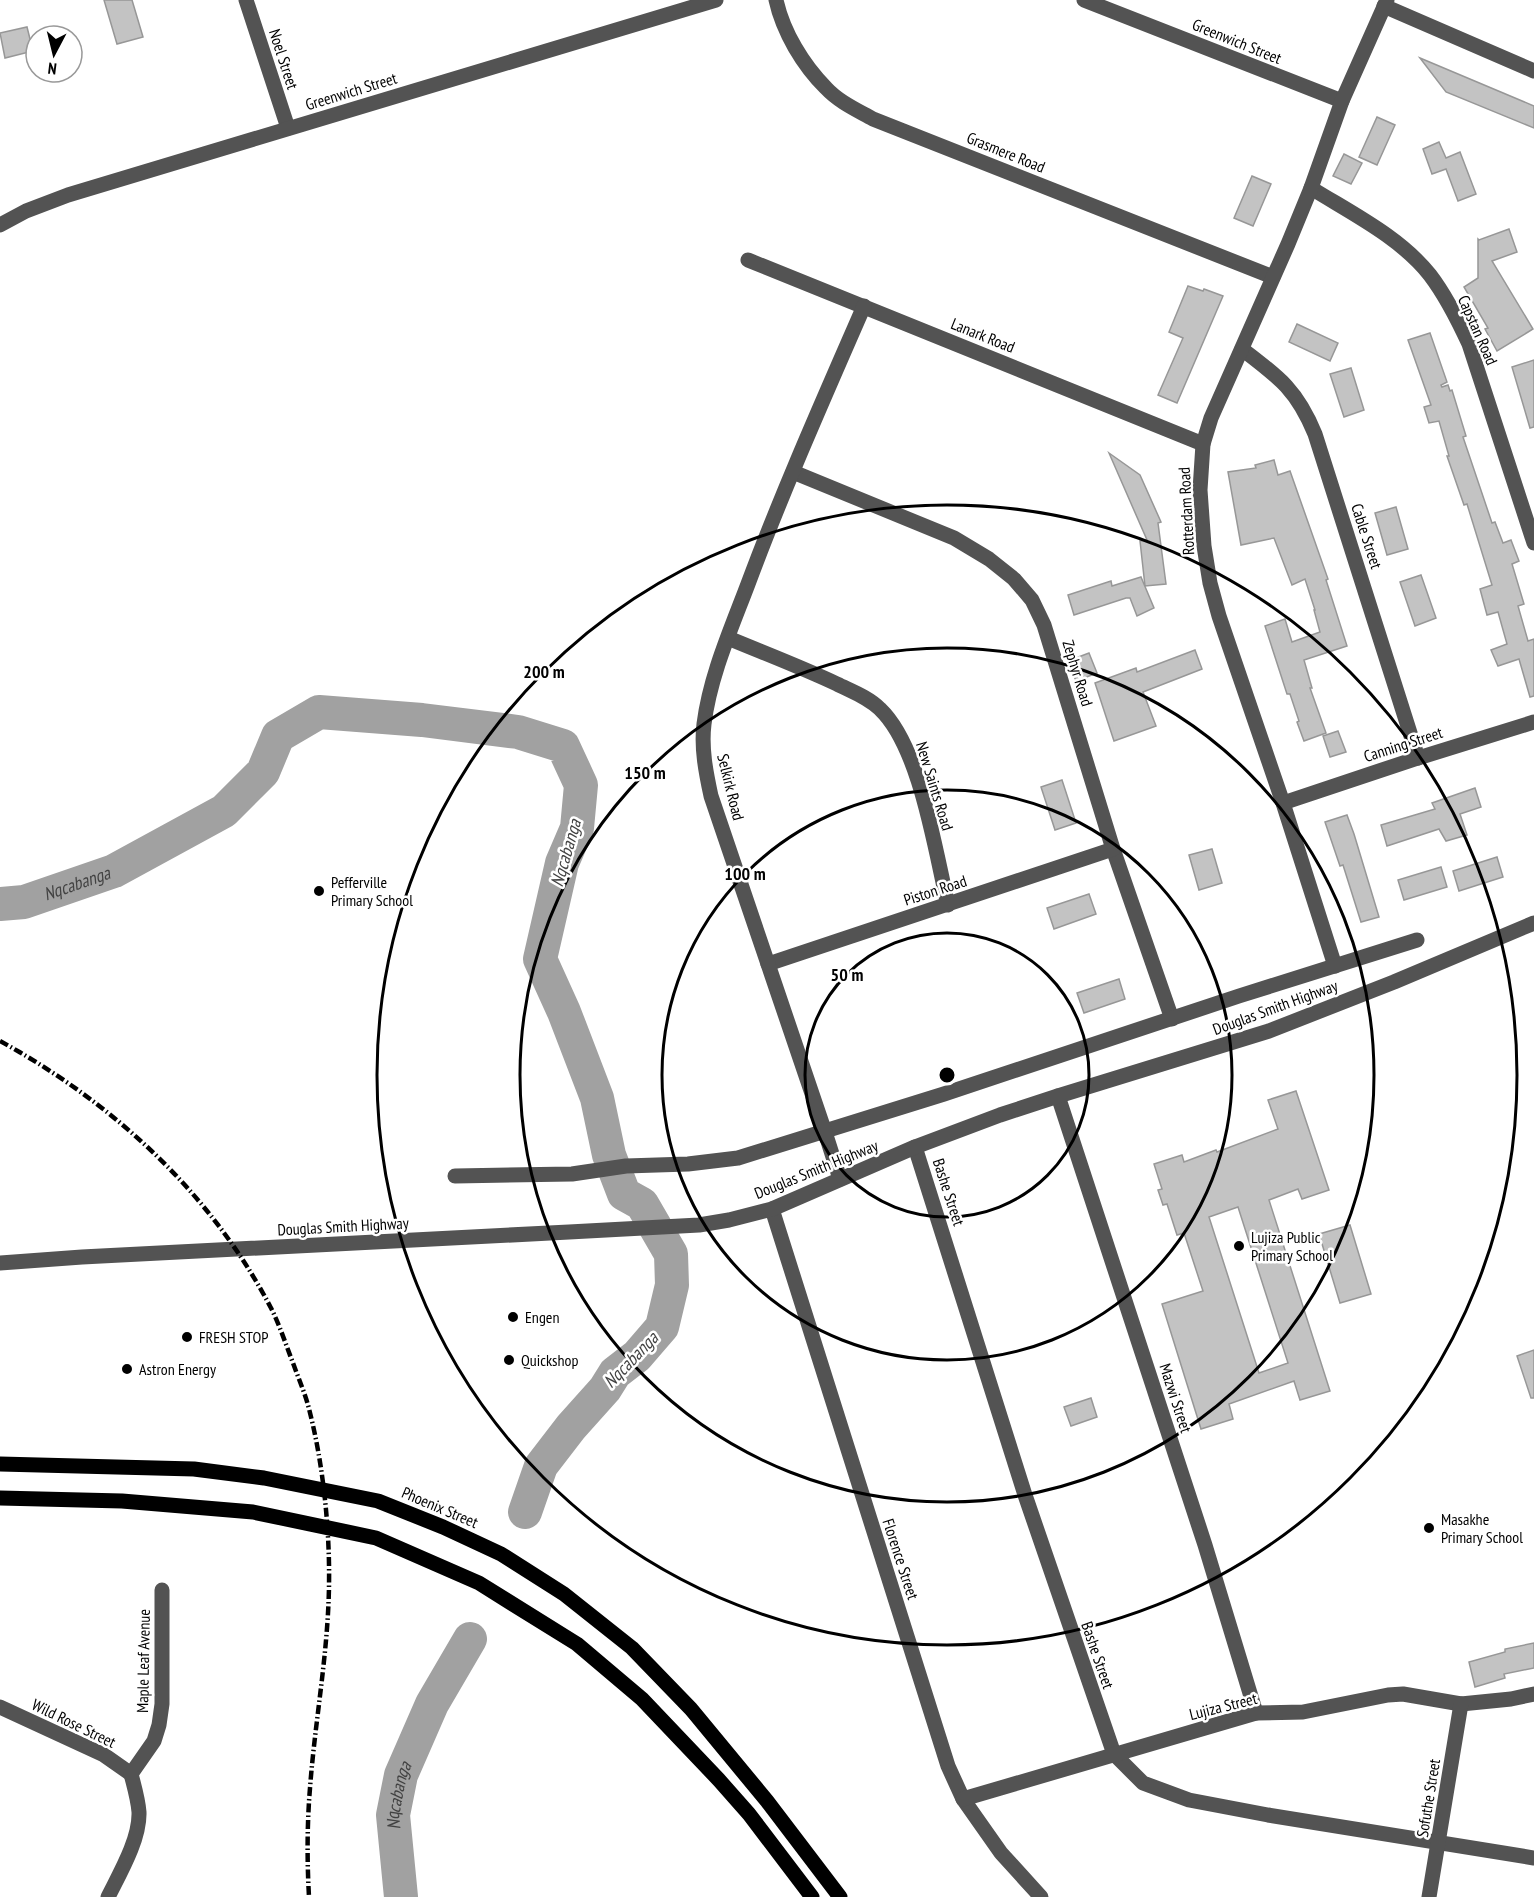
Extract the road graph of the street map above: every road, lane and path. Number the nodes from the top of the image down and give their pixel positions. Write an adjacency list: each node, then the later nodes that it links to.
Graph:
1 (246, 0): 8 (street, Noel Street)
2 (716, 0): 8 (street, Greenwich Street)
3 (776, 0): 12 (street, Grasmere Road)
4 (1084, 0): 7 (street, Greenwich Street)
5 (1386, 3): 6 (street); 7 (street, Rotterdam Road)
6 (1534, 70)
7 (1342, 101): 9 (street, Rotterdam Road)
8 (288, 128): 10 (street, Greenwich Street)
9 (1311, 188): 12 (street, Rotterdam Road); 17 (street, Capstan Road)
10 (0, 225)
11 (748, 260): 13 (street, Lanark Road)
12 (1273, 277): 14 (street, Rotterdam Road)
13 (864, 306): 15 (street, Lanark Road); 16 (street, Selkirk Road)
14 (1242, 349): 15 (street, Rotterdam Road); 20 (street, Cable Street)
15 (1203, 444): 21 (street, Rotterdam Road)
16 (793, 472): 18 (street, Selkirk Road); 22 (street, Zephyr Road)
17 (1534, 543)
18 (728, 638): 23 (street, New Saints Road); 26 (street, Selkirk Road)
19 (1534, 722): 20 (street, Canning Street)
20 (1418, 758): 21 (street, Canning Street)
21 (1283, 803): 27 (street, Rotterdam Road)
22 (1113, 849): 23 (street, Piston Road); 28 (street, Zephyr Road)
23 (948, 904): 26 (street, Piston Road)
24 (1534, 923): 29 (street, Douglas Smith Highway)
25 (1417, 940): 27 (street)
26 (768, 964): 30 (street, Selkirk Road)
27 (1335, 966): 28 (street)
28 (1172, 1019): 30 (street)
29 (1058, 1096): 31 (street, Douglas Smith Highway); 42 (street, Mazwi Street)
30 (825, 1132): 32 (street); 33 (street, Selkirk Road)
31 (915, 1147): 33 (street, Douglas Smith Highway); 43 (street, Bashe Street)
32 (454, 1176)
33 (840, 1179): 34 (street, Douglas Smith Highway)
34 (772, 1209): 35 (street, Douglas Smith Highway); 45 (street, Florence Street)
35 (0, 1263)
36 (0, 1464): 50 (main road, Phoenix Street)
37 (0, 1498): 49 (main road)
38 (162, 1590): 44 (street, Maple Leaf Avenue)
39 (1534, 1694): 40 (street, Lujiza Street)
40 (1461, 1704): 42 (street, Lujiza Street); 46 (street, Sofuthe Street)
41 (0, 1707): 44 (street, Wild Rose Street)
42 (1256, 1713): 43 (street, Lujiza Street)
43 (1114, 1754): 45 (street, Lujiza Street); 46 (street, Bashe Street)
44 (131, 1774): 48 (street)
45 (963, 1799): 51 (street, Florence Street)
46 (1438, 1843): 47 (street, Bashe Street); 52 (street, Sofuthe Street)
47 (1534, 1858)
48 (108, 1897)
49 (812, 1897)
50 (840, 1897)
51 (1041, 1897)
52 (1430, 1897)

